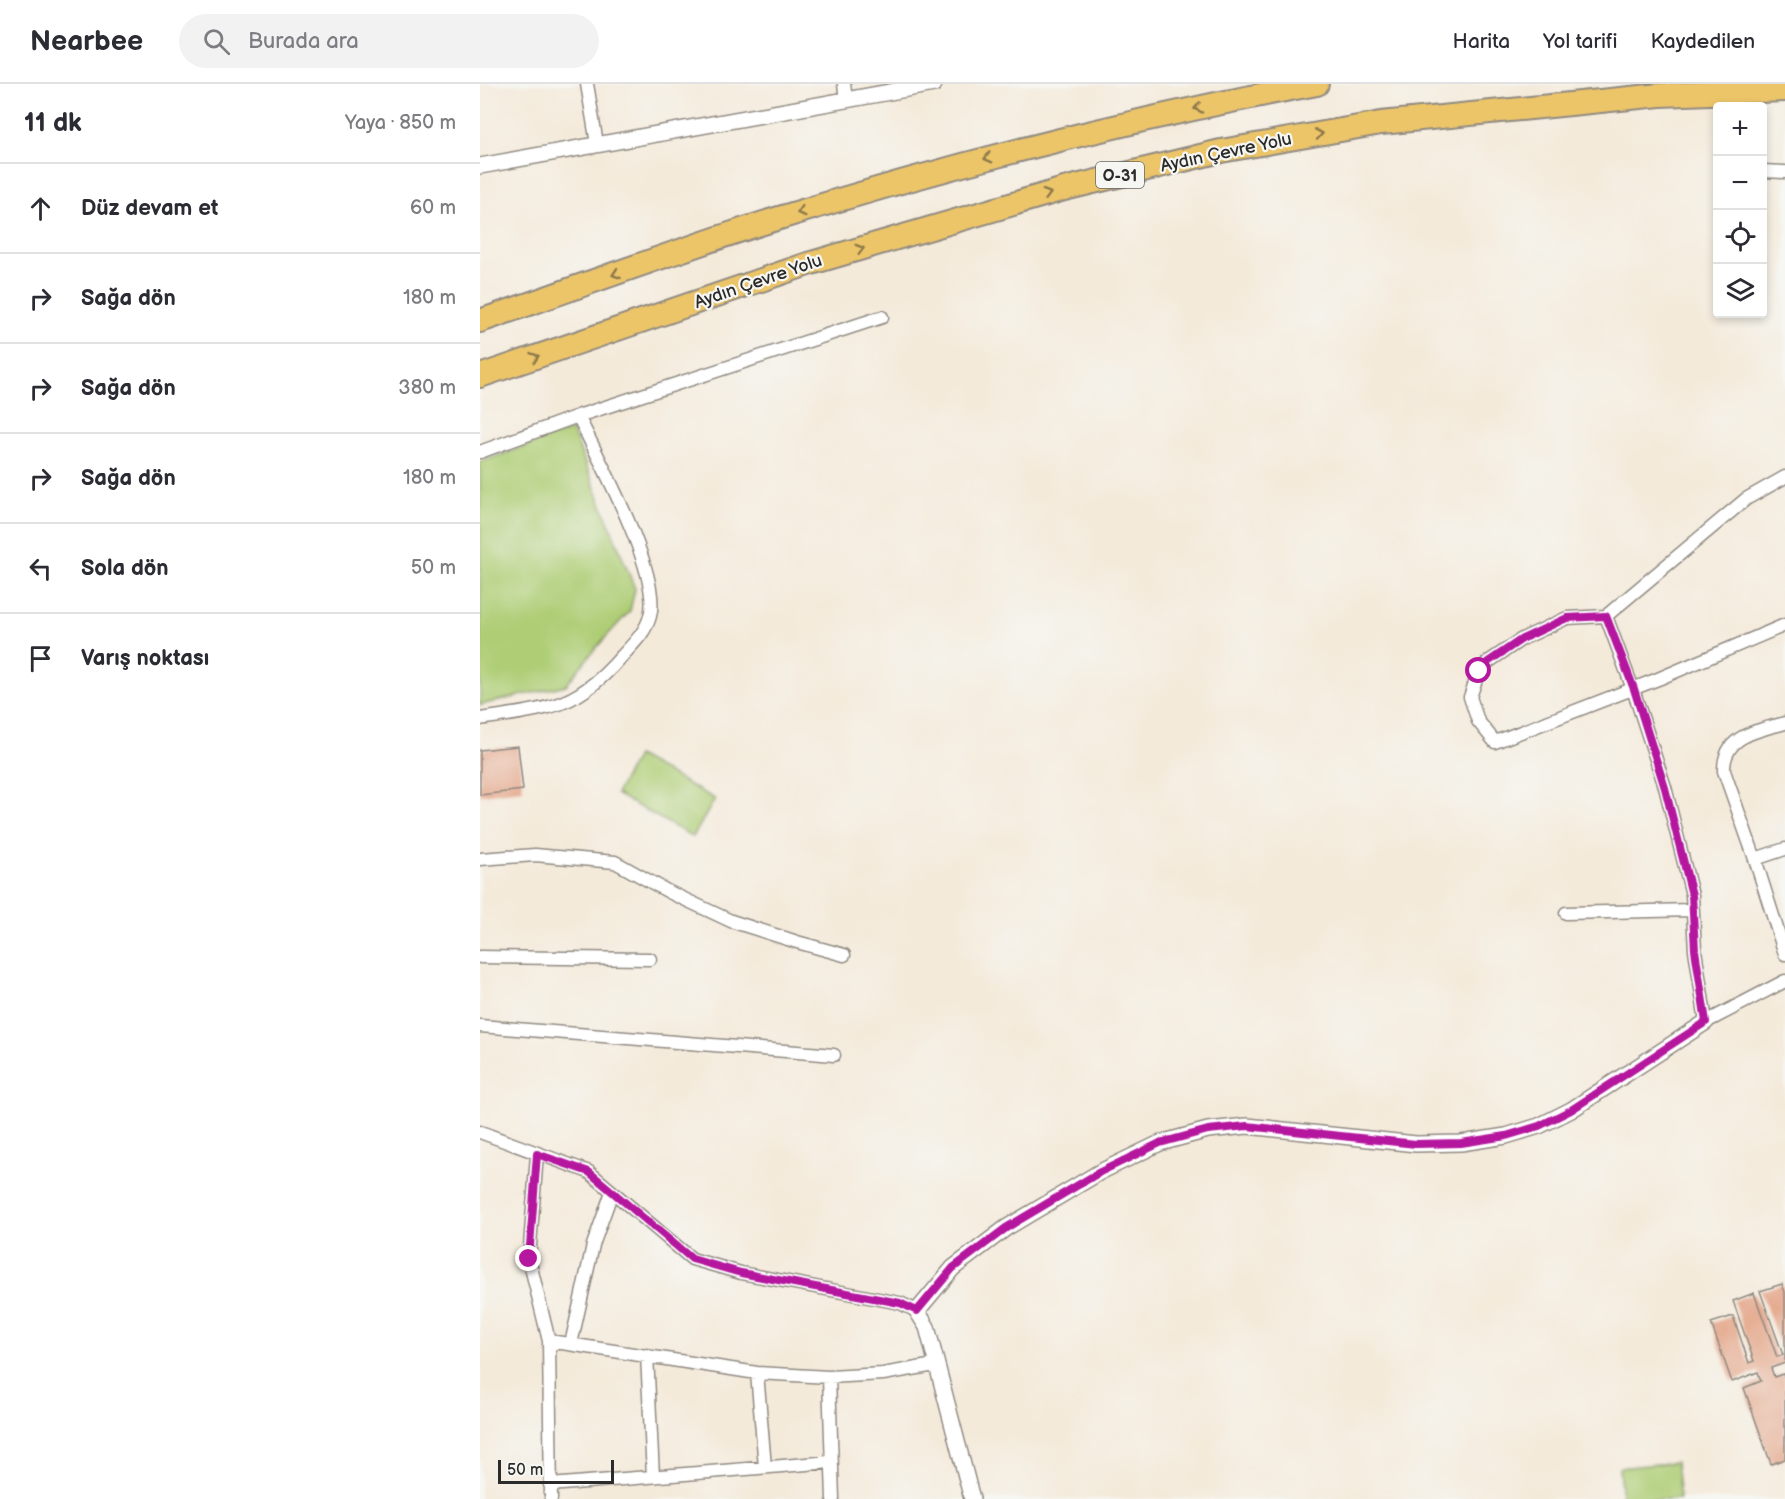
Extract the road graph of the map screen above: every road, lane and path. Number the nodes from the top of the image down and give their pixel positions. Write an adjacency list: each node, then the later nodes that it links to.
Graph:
1 (588, 84): 7 (street)
2 (844, 84): 6 (street)
3 (934, 84): 6 (street)
4 (1317, 84): 12 (highway, one-way to 12)
5 (1785, 90): 13 (highway, Aydın Çevre Yolu / O-31, one-way to 5)
6 (846, 100): 7 (street)
7 (597, 144): 8 (street)
8 (480, 166)
9 (1767, 171): 10 (street)
10 (1785, 172)
11 (882, 317): 14 (street)
12 (480, 321)
13 (480, 376)
14 (578, 416): 15 (street); 20 (street)
15 (480, 452)
16 (1785, 477): 17 (street)
17 (1606, 616): 19 (street); 19 (street)
18 (1785, 625): 19 (street)
19 (1634, 689): 25 (street)
20 (480, 719)
21 (1785, 723): 24 (street)
22 (1785, 849): 24 (street)
23 (480, 859): 28 (street)
24 (1755, 859): 27 (street)
25 (1693, 910): 26 (street); 32 (street)
26 (1566, 913)
27 (1785, 954)
28 (844, 955)
29 (480, 957): 30 (street)
30 (650, 959)
31 (1785, 981): 32 (street)
32 (1706, 1022): 38 (street)
33 (480, 1026): 34 (street)
34 (834, 1055)
35 (480, 1132): 36 (street)
36 (537, 1154): 37 (street); 39 (street)
37 (612, 1192): 38 (street); 40 (street)
38 (917, 1311): 42 (street)
39 (549, 1341): 40 (street); 48 (street)
40 (571, 1344): 41 (street)
41 (647, 1355): 43 (street); 47 (street)
42 (935, 1365): 44 (street); 51 (street)
43 (757, 1373): 44 (street); 46 (street)
44 (830, 1377): 45 (street)
45 (831, 1462): 46 (street); 50 (street)
46 (765, 1467): 47 (street)
47 (653, 1476): 48 (street)
48 (550, 1485): 49 (street)
49 (551, 1499)
50 (832, 1499)
51 (972, 1499)

